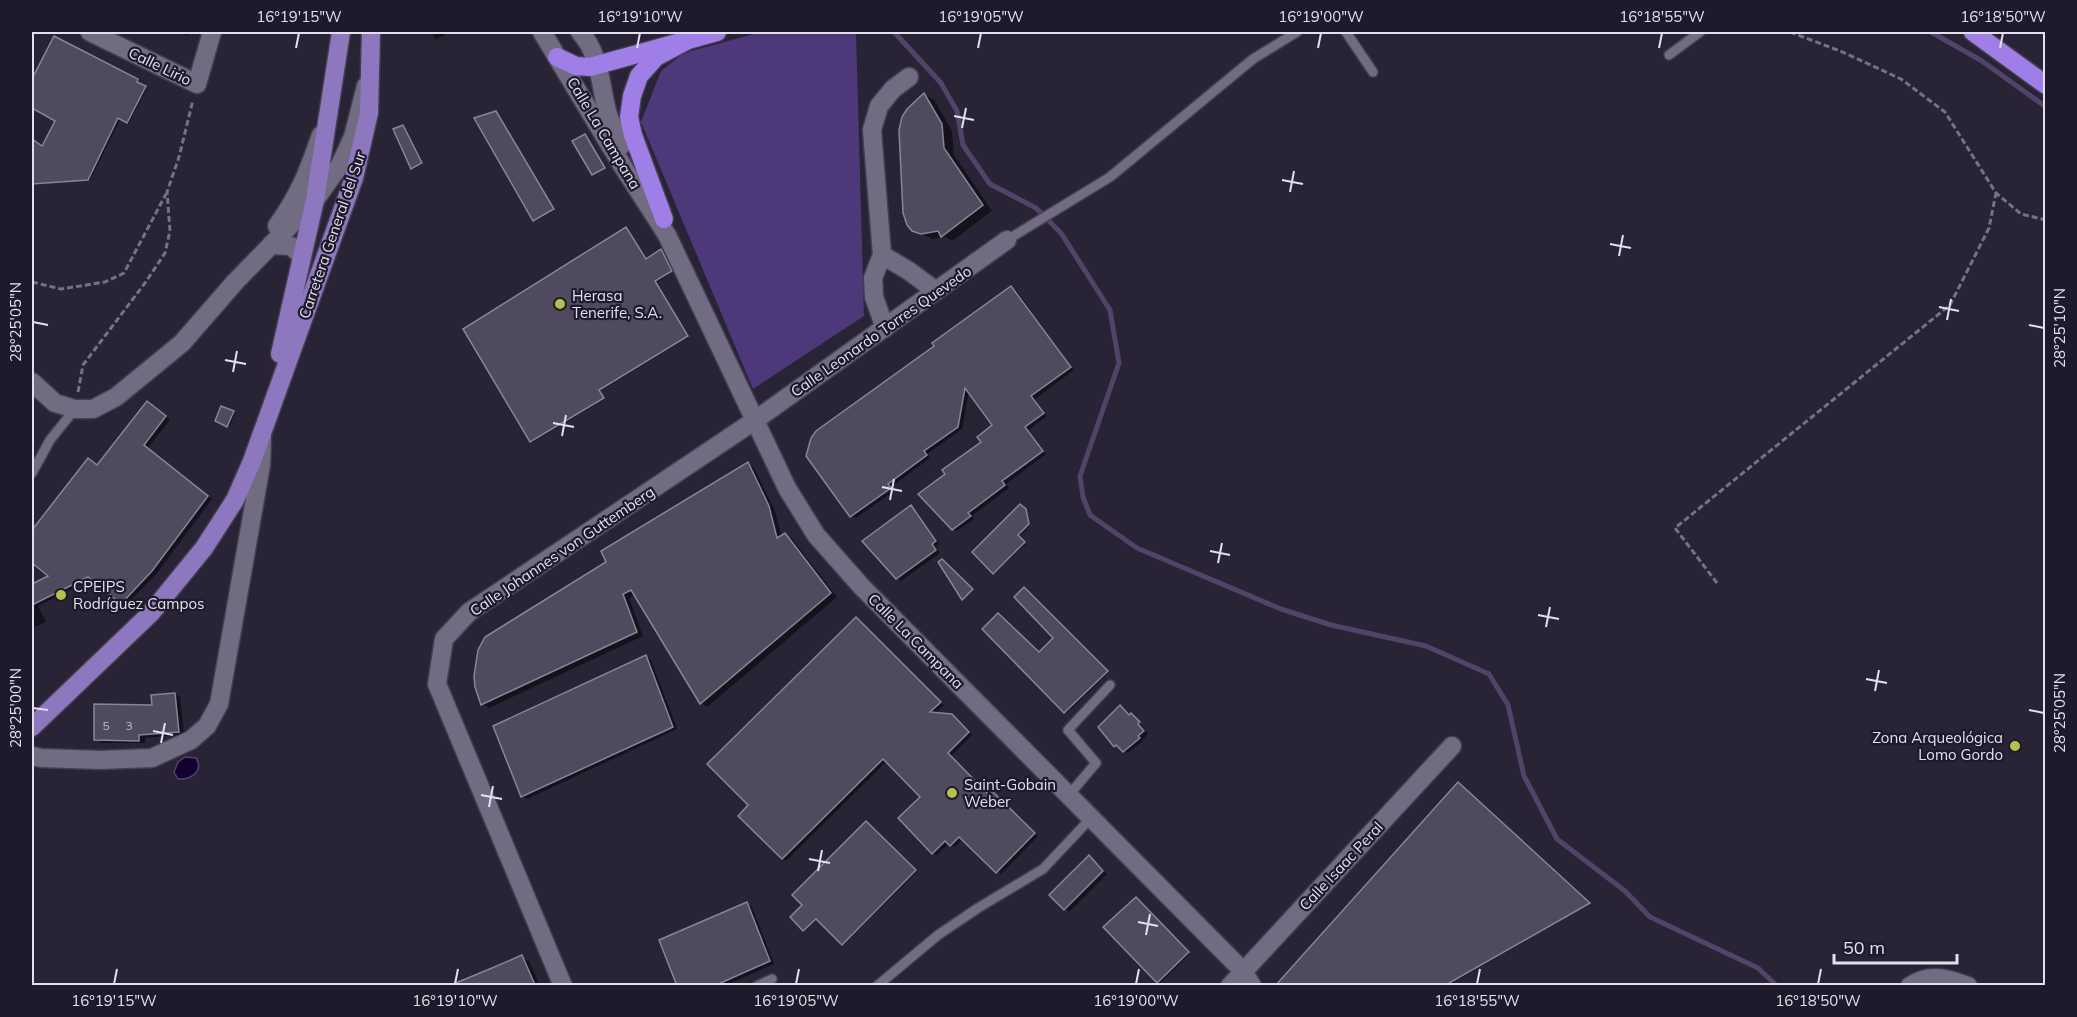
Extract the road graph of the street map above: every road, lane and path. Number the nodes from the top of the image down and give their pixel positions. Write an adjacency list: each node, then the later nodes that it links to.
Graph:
1 (90, 32): 20 (street, Calle Lirio)
2 (212, 32): 20 (street)
3 (341, 32): 22 (main road, Carretera General del Sur)
4 (371, 32): 16 (main road, Carretera General del Sur)
5 (542, 32): 15 (street, Calle La Campana)
6 (580, 32): 17 (street, Calle La Campana)
7 (717, 32): 13 (highway)
8 (1297, 32): 28 (lane)
9 (1346, 32): 18 (lane)
10 (1700, 32): 14 (lane)
11 (1790, 32): 24 (path)
12 (1973, 32): 21 (highway)
13 (686, 41): 17 (highway); 27 (highway)
14 (1669, 55)
15 (557, 57): 17 (highway); 27 (street, Calle La Campana)
16 (371, 61): 25 (street); 39 (main road, Carretera General del Sur)
17 (598, 64): 27 (street, Calle La Campana)
18 (1373, 72)
19 (909, 77): 30 (street)
20 (197, 84): 23 (path)
21 (2046, 85)
22 (326, 120): 25 (main road, Carretera General del Sur); 33 (street)
23 (167, 192): 32 (path); 37 (path)
24 (1996, 194): 26 (path); 41 (path)
25 (315, 200): 29 (street); 31 (main road, Carretera General del Sur)
26 (2046, 220)
27 (665, 227): 38 (street, Calle La Campana)
28 (1007, 240): 34 (street, Calle Leonardo Torres Quevedo)
29 (271, 245): 31 (street); 33 (street)
30 (882, 255): 34 (street); 35 (street)
31 (302, 256): 39 (main road, Carretera General del Sur)
32 (32, 282)
33 (235, 282): 37 (street)
34 (936, 291): 35 (street, Calle Leonardo Torres Quevedo)
35 (885, 328): 38 (street, Calle Leonardo Torres Quevedo)
36 (32, 382): 37 (street)
37 (75, 409): 40 (lane)
38 (754, 421): 46 (street, Calle La Campana); 50 (street, Calle Johannes von Guttemberg)
39 (262, 432): 43 (main road, Carretera General del Sur); 45 (street)
40 (32, 474)
41 (1717, 583)
42 (1110, 685): 46 (lane)
43 (32, 727)
44 (1452, 746): 48 (street, Calle Isaac Peral)
45 (32, 756)
46 (1069, 795): 47 (street, Calle La Campana)
47 (1091, 818): 48 (street, Calle La Campana); 52 (lane)
48 (1247, 978): 53 (street, Calle Isaac Peral)
49 (771, 979): 51 (lane)
50 (563, 986)
51 (757, 986)
52 (877, 986)
53 (1230, 986)
54 (1910, 986): 55 (street)
55 (1968, 986)

